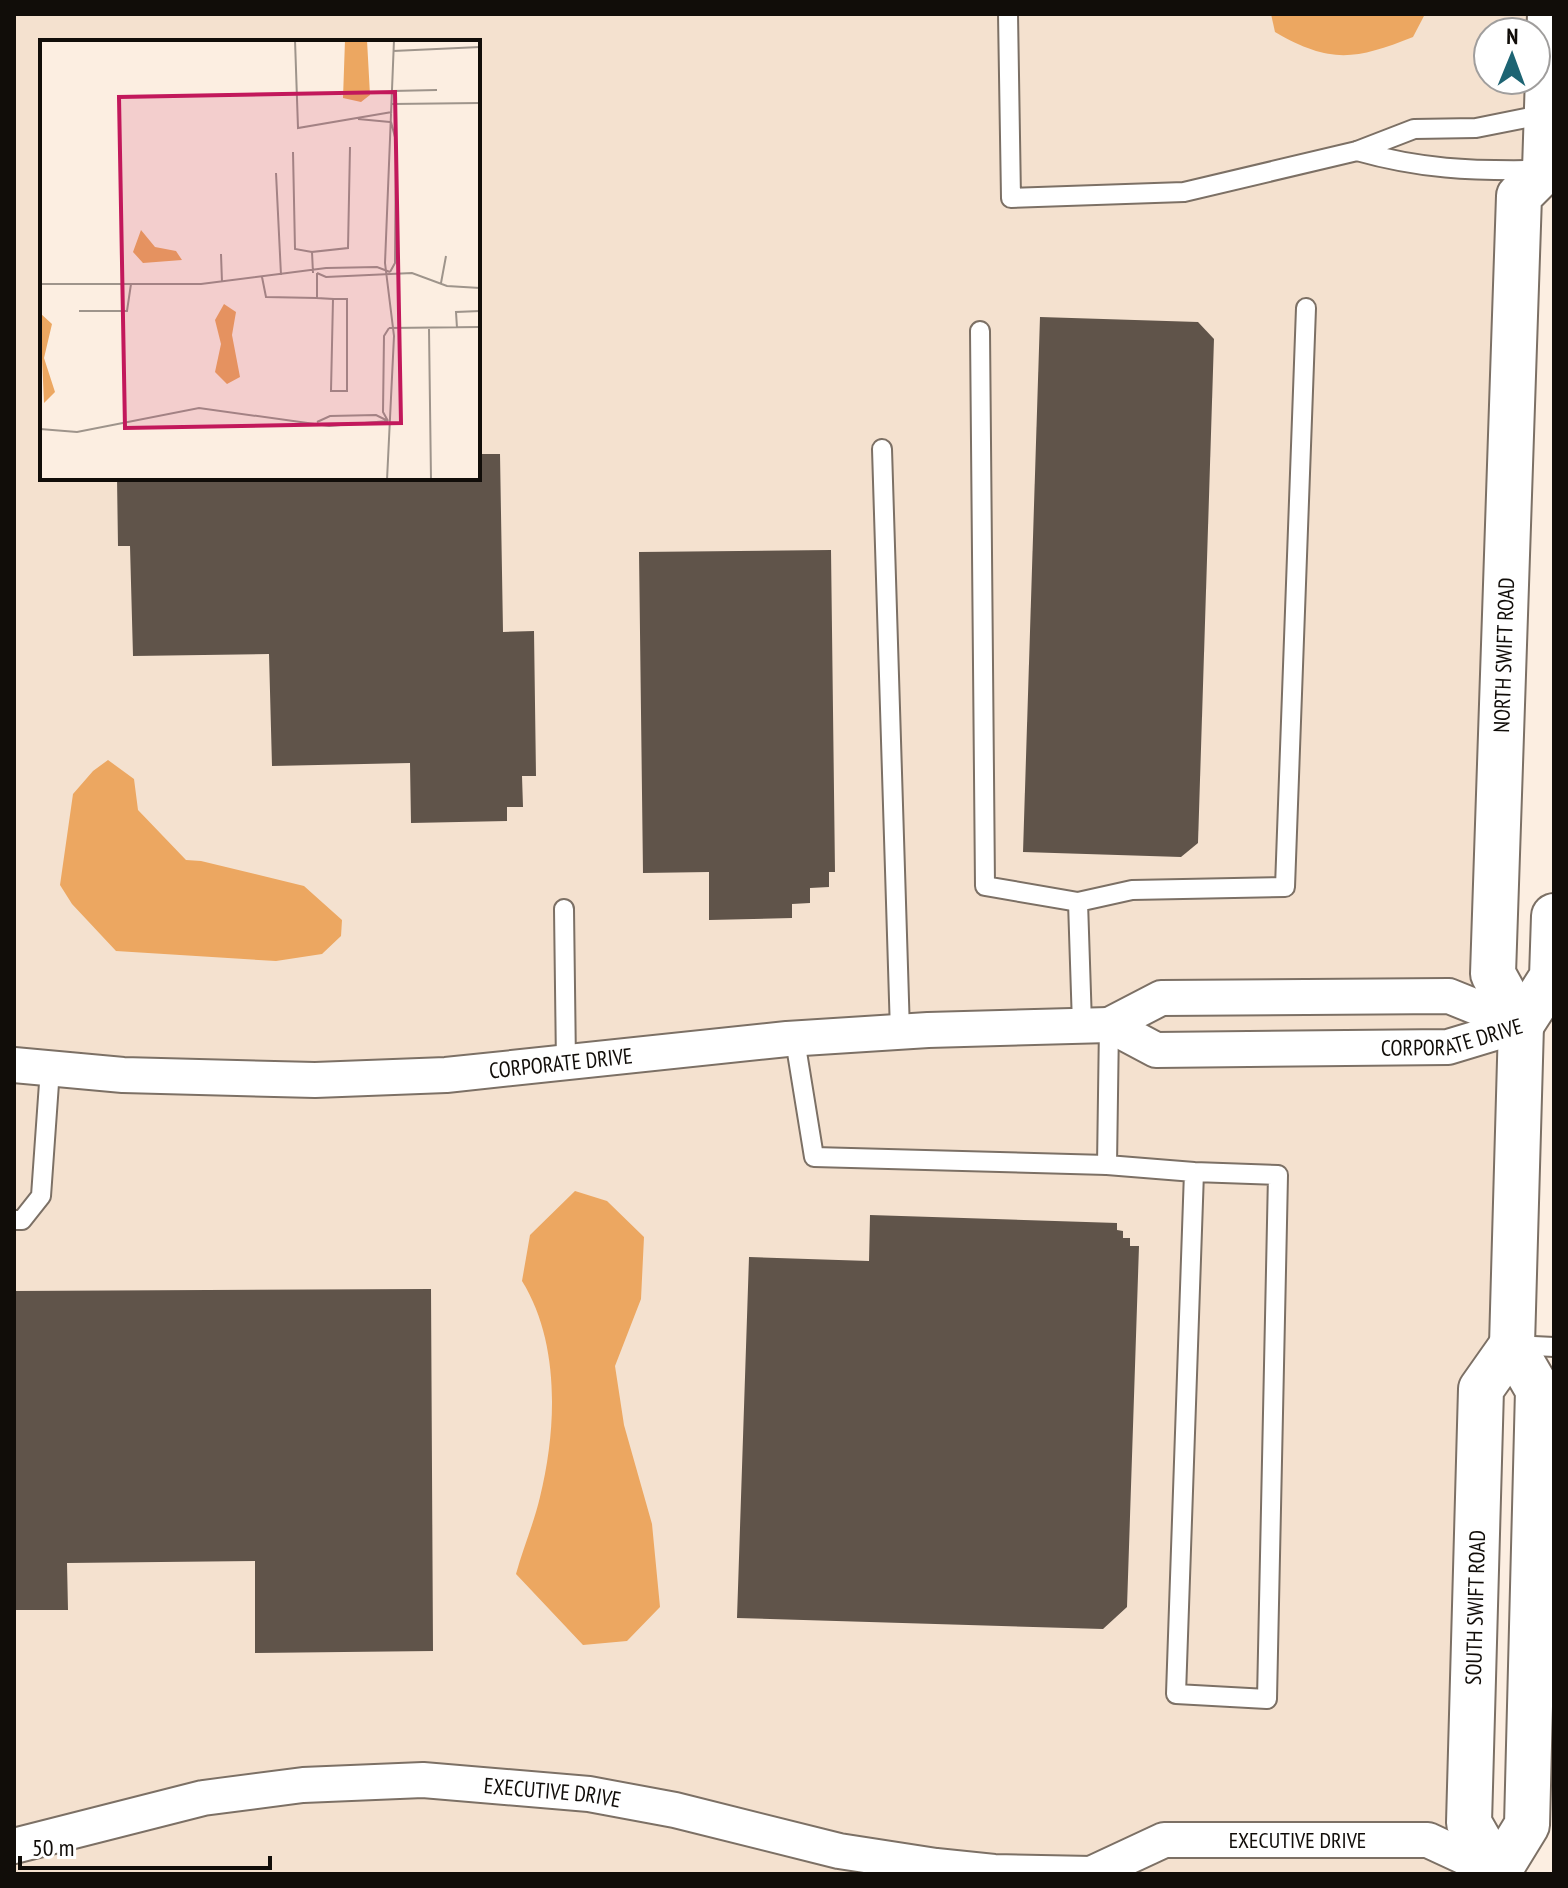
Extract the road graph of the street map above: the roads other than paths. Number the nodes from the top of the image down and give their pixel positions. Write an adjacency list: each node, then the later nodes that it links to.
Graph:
1 (1008, 14): 4 (lane)
2 (1549, 96): 3 (street)
3 (1548, 113): 4 (lane); 5 (street)
4 (1357, 151): 5 (lane)
5 (1549, 176): 13 (street, NORTH SWIFT ROAD)
6 (1306, 308): 9 (lane)
7 (980, 331): 9 (lane)
8 (882, 449): 14 (lane)
9 (1078, 902): 12 (lane)
10 (564, 909): 16 (lane)
11 (1554, 916): 13 (street)
12 (1095, 1025): 13 (street, CORPORATE DRIVE); 13 (street, CORPORATE DRIVE); 14 (street, CORPORATE DRIVE); 19 (lane)
13 (1532, 1026): 22 (street)
14 (900, 1032): 15 (street, CORPORATE DRIVE)
15 (795, 1040): 16 (street, CORPORATE DRIVE); 19 (lane)
16 (566, 1064): 18 (street, CORPORATE DRIVE)
17 (14, 1065): 18 (street, CORPORATE DRIVE)
18 (50, 1069): 21 (lane)
19 (1107, 1165): 20 (lane)
20 (1194, 1172): 20 (lane)
21 (14, 1220)
22 (1533, 1346): 24 (street); 24 (street, SOUTH SWIFT ROAD)
23 (14, 1846): 25 (street, EXECUTIVE DRIVE)
24 (1495, 1873): 25 (street, EXECUTIVE DRIVE)
25 (1091, 1874)

